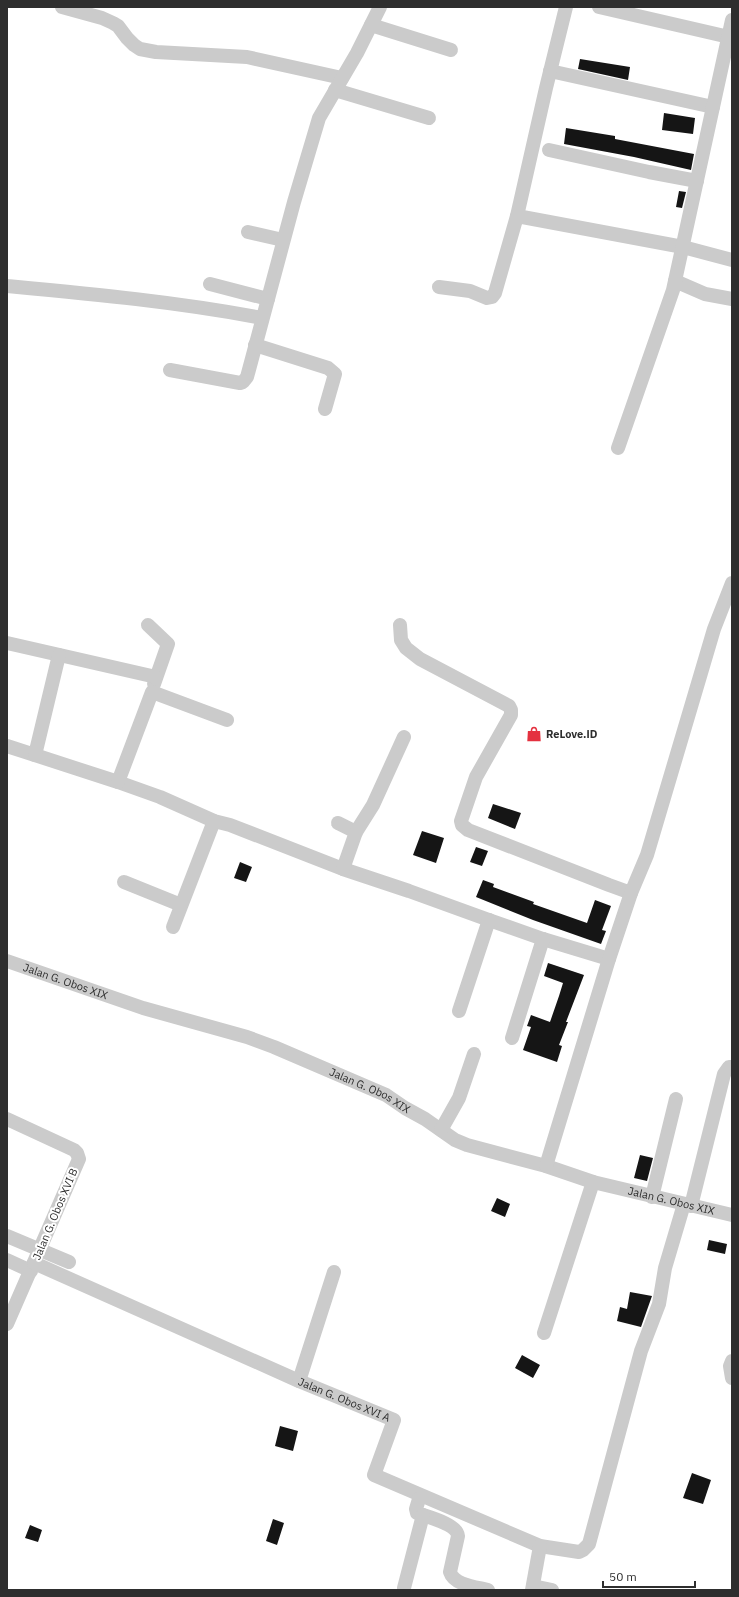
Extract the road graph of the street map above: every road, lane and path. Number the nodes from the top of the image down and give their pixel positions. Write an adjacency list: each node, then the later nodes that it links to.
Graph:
1 (62, 7): 10 (street)
2 (380, 7): 6 (street)
3 (566, 7): 9 (street)
4 (599, 7): 7 (street)
5 (732, 20): 7 (street)
6 (371, 25): 8 (street); 10 (street)
7 (729, 37): 11 (street)
8 (451, 50)
9 (550, 71): 11 (street); 15 (street)
10 (339, 84): 12 (street); 17 (street)
11 (713, 107): 14 (street)
12 (429, 118)
13 (549, 150): 14 (street)
14 (697, 181): 18 (street)
15 (517, 216): 18 (street); 23 (street)
16 (248, 232): 17 (street)
17 (283, 240): 24 (street)
18 (683, 247): 19 (street); 20 (street)
19 (732, 260)
20 (675, 281): 25 (street); 30 (street)
21 (210, 284): 24 (street)
22 (7, 286): 26 (street)
23 (439, 287)
24 (268, 299): 26 (street)
25 (732, 299)
26 (262, 318): 27 (street)
27 (255, 345): 28 (street); 29 (street)
28 (170, 370)
29 (325, 409)
30 (618, 448)
31 (731, 584): 48 (street)
32 (148, 625): 36 (street)
33 (400, 625): 48 (street)
34 (7, 643): 35 (street)
35 (59, 655): 36 (street); 41 (street)
36 (156, 677): 37 (street)
37 (152, 692): 38 (street); 42 (street)
38 (227, 720)
39 (404, 737): 45 (street)
40 (7, 746): 41 (street)
41 (35, 755): 42 (street)
42 (118, 782): 43 (street)
43 (214, 821): 46 (street); 49 (street)
44 (338, 823): 45 (street)
45 (356, 832): 46 (street)
46 (343, 869): 50 (street)
47 (124, 882): 49 (street)
48 (632, 893): 53 (street)
49 (182, 906): 51 (street)
50 (489, 920): 52 (street); 55 (street)
51 (173, 927)
52 (543, 939): 53 (street); 56 (street)
53 (609, 959): 62 (street)
54 (7, 962): 61 (street, Jalan G. Obos XIX)
55 (459, 1011)
56 (512, 1038)
57 (474, 1054): 61 (street)
58 (732, 1067): 65 (street)
59 (676, 1099): 64 (street)
60 (7, 1119): 68 (street, Jalan G. Obos XVI B)
61 (441, 1130): 62 (street, Jalan G. Obos XIX)
62 (546, 1166): 63 (street, Jalan G. Obos XIX)
63 (593, 1182): 64 (street, Jalan G. Obos XIX); 74 (street)
64 (652, 1197): 65 (street, Jalan G. Obos XIX)
65 (688, 1205): 66 (street, Jalan G. Obos XIX); 80 (street)
66 (732, 1216)
67 (7, 1236): 68 (street)
68 (40, 1250): 70 (street); 71 (street, Jalan G. Obos XVI B)
69 (7, 1260): 71 (street, Jalan G. Obos XVI A)
70 (69, 1262)
71 (32, 1267): 73 (street, Jalan G. Obos XVI B); 77 (street, Jalan G. Obos XVI A)
72 (334, 1272): 77 (street)
73 (7, 1324)
74 (544, 1333)
75 (732, 1361): 76 (street)
76 (732, 1378)
77 (298, 1381): 80 (street, Jalan G. Obos XVI A)
78 (419, 1499): 79 (street)
79 (423, 1515): 81 (street); 83 (street)
80 (540, 1546): 82 (street)
81 (404, 1588)
82 (532, 1588): 84 (street)
83 (488, 1590)
84 (552, 1590)

